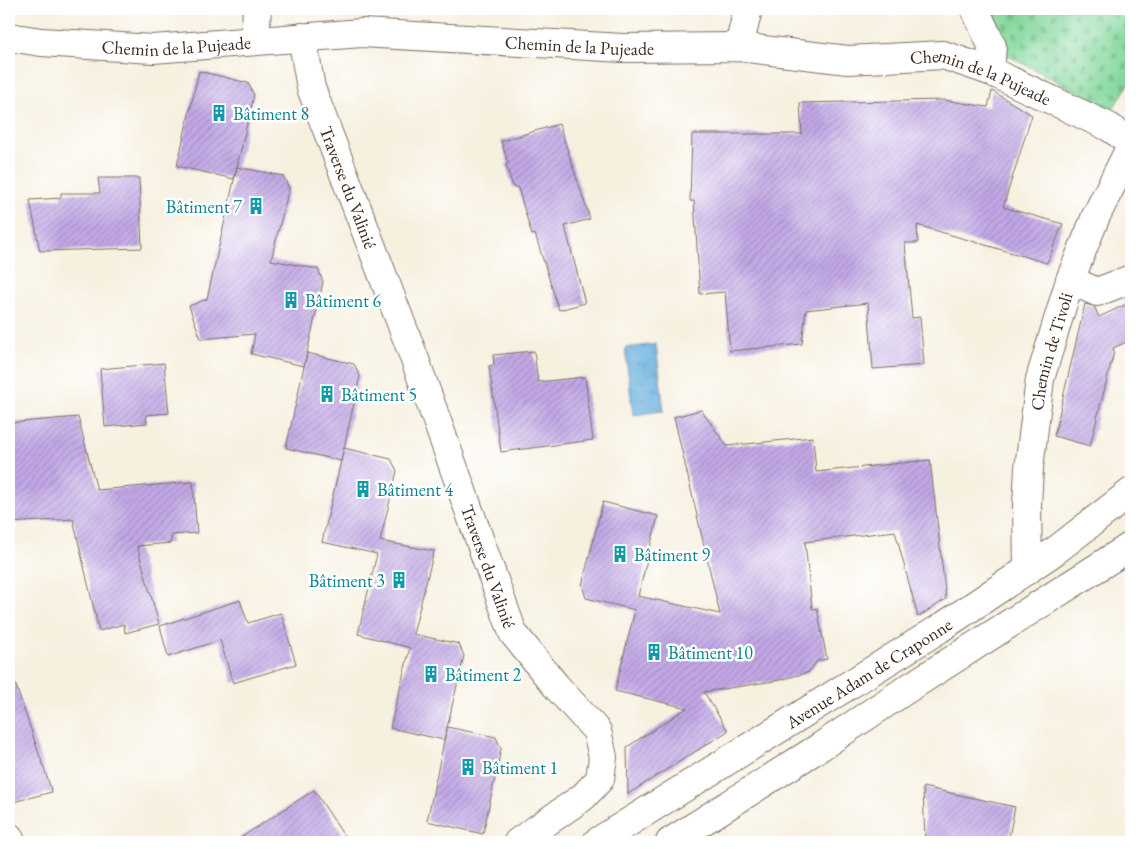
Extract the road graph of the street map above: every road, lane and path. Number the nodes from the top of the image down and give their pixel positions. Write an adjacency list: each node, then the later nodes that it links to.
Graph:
1 (257, 9): 6 (street)
2 (748, 9): 7 (street)
3 (975, 9): 8 (street)
4 (9, 37): 6 (street, Chemin de la Pujeade)
5 (302, 37): 6 (street, Chemin de la Pujeade); 7 (street, Chemin de la Pujeade); 18 (street, Traverse du Valinié)
6 (255, 41)
7 (739, 47): 8 (street, Chemin de la Pujeade)
8 (990, 71): 9 (street, Chemin de la Pujeade)
9 (1131, 142)
10 (1131, 146): 12 (street, Chemin de Tivoli)
11 (1131, 279): 12 (street)
12 (1070, 280): 15 (street, Chemin de Tivoli)
13 (1131, 492): 15 (street, Avenue Adam de Craponne)
14 (1131, 546): 20 (street, Avenue Adam de Craponne)
15 (1028, 570): 19 (street, Avenue Adam de Craponne)
16 (9, 837): 17 (street)
17 (11, 842)
18 (518, 842)
19 (597, 842)
20 (670, 842)

